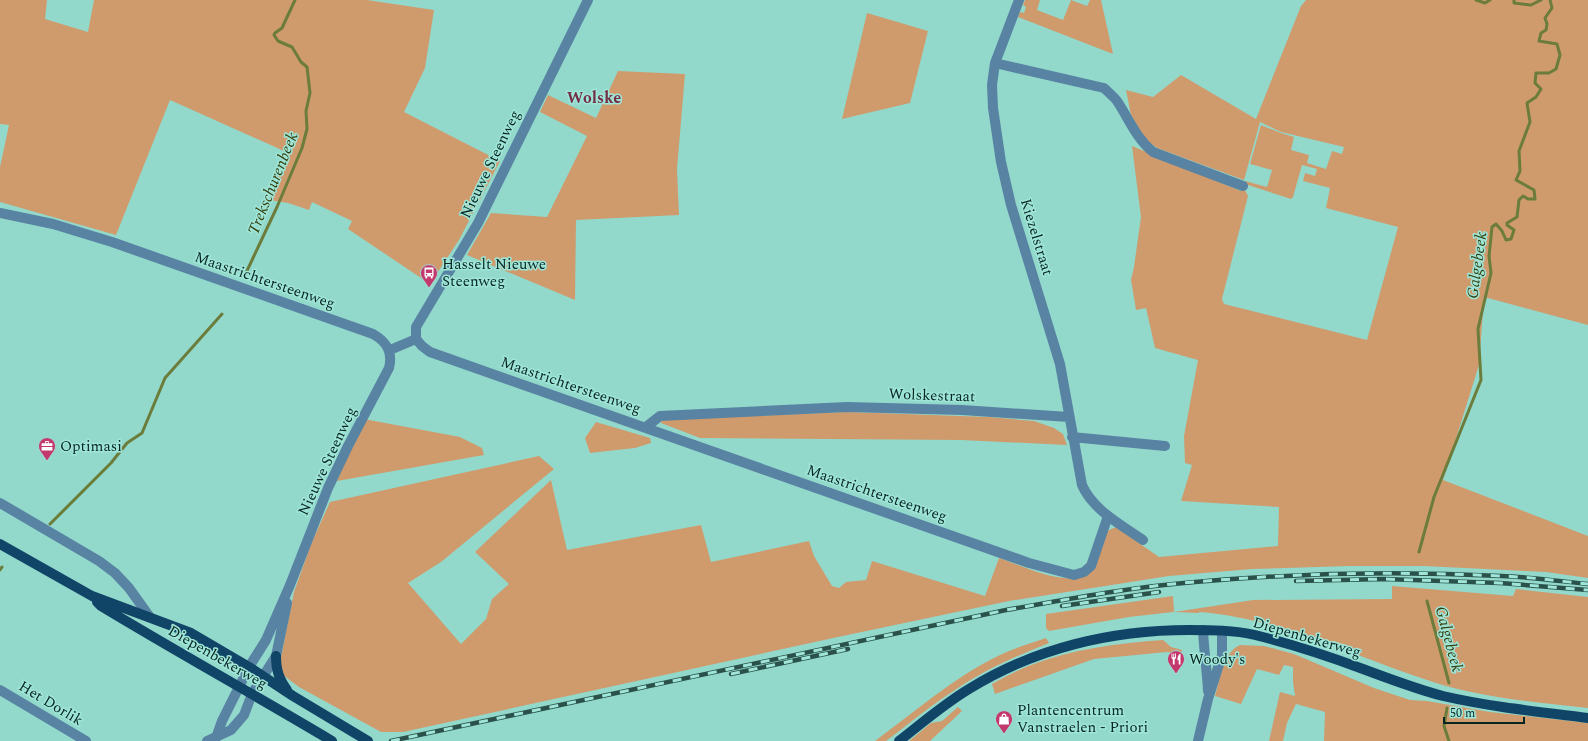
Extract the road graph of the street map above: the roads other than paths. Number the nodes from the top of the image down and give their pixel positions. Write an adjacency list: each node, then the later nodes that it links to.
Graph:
1 (588, 0): 6 (street, Nieuwe Steenweg)
2 (1019, 0): 3 (street, Kiezelstraat)
3 (996, 63): 4 (street); 8 (street, Kiezelstraat)
4 (1243, 186)
5 (0, 213): 7 (street, Maastrichtersteenweg)
6 (416, 339): 7 (street); 9 (street, Maastrichtersteenweg)
7 (390, 350): 16 (street, Nieuwe Steenweg)
8 (1068, 418): 9 (street, Wolskestraat); 10 (street)
9 (646, 427): 13 (street, Maastrichtersteenweg)
10 (1072, 438): 11 (street); 13 (street)
11 (1165, 446)
12 (0, 504): 18 (street)
13 (1108, 516): 14 (street)
14 (1143, 540)
15 (0, 544): 17 (main road, Diepenbekerweg)
16 (290, 585): 21 (street, Nieuwe Steenweg); 22 (street, Nieuwe Steenweg)
17 (92, 596): 18 (main road, Diepenbekerweg); 24 (main road, Diepenbekerweg)
18 (149, 616): 22 (main road, Diepenbekerweg)
19 (1203, 630): 20 (main road, Diepenbekerweg); 28 (street); 34 (main road, Diepenbekerweg)
20 (1222, 631): 28 (street); 29 (main road, Diepenbekerweg)
21 (276, 656): 23 (street, Nieuwe Steenweg); 27 (main road)
22 (249, 667): 23 (main road, Diepenbekerweg); 24 (street)
23 (262, 677): 26 (street); 27 (main road, Diepenbekerweg)
24 (239, 686): 26 (main road, Diepenbekerweg); 30 (street)
25 (0, 690): 31 (street, Het Dorlik)
26 (252, 694): 30 (street); 32 (main road, Diepenbekerweg)
27 (292, 696): 33 (main road, Diepenbekerweg)
28 (1208, 699): 35 (street)
29 (1588, 718)
30 (211, 739)
31 (86, 741)
32 (332, 741)
33 (368, 741)
34 (899, 741)
35 (1198, 741)

